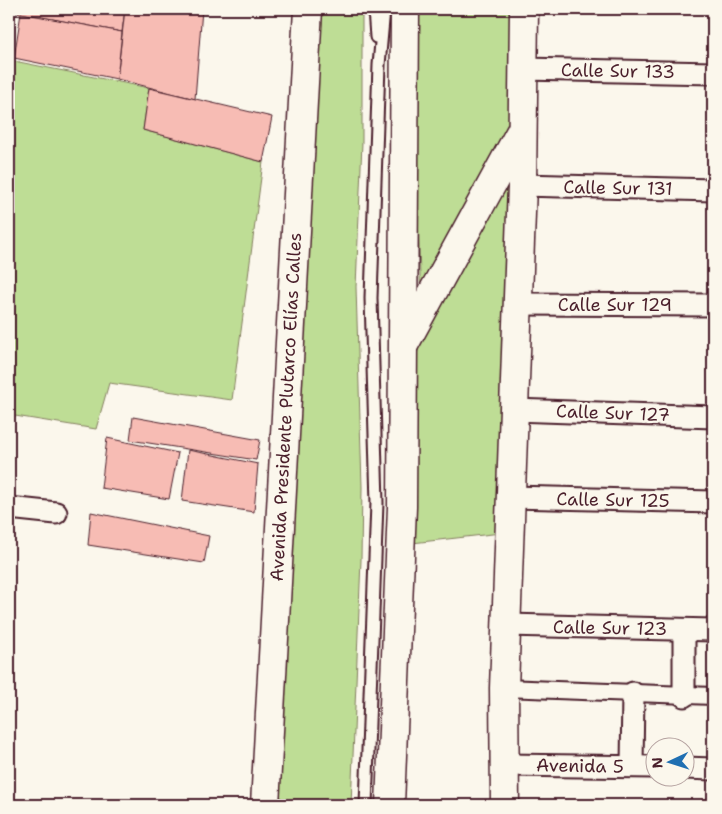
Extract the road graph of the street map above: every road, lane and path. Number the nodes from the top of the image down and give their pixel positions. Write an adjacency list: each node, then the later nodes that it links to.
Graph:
1 (308, 9): 33 (main road, Avenida Presidente Plutarco Elías Calles)
2 (374, 9): 6 (lane)
3 (384, 9): 6 (lane)
4 (405, 9): 14 (main road)
5 (524, 9): 7 (main road)
6 (379, 65): 34 (lane)
7 (523, 69): 8 (street, Calle Sur 133); 9 (main road)
8 (713, 73)
9 (522, 129): 10 (main road); 14 (main road)
10 (522, 185): 11 (street, Calle Sur 131); 12 (main road)
11 (713, 190)
12 (517, 304): 13 (street, Calle Sur 129); 15 (main road)
13 (713, 305)
14 (403, 347): 35 (main road)
15 (514, 410): 16 (street, Calle Sur 127); 17 (main road)
16 (713, 417)
17 (512, 497): 18 (street, Calle Sur 125); 21 (main road)
18 (713, 502)
19 (9, 508): 20 (street)
20 (56, 514)
21 (506, 625): 22 (street, Calle Sur 123); 24 (main road)
22 (684, 630): 23 (street, Calle Sur 123); 26 (street)
23 (713, 630)
24 (504, 688): 25 (street); 28 (main road)
25 (632, 693): 26 (street); 29 (street)
26 (684, 696): 27 (street)
27 (713, 696)
28 (506, 765): 29 (street, Avenida 5); 36 (main road)
29 (632, 766): 30 (street, Avenida 5)
30 (644, 767)
31 (694, 769): 32 (street)
32 (713, 770)
33 (265, 805)
34 (366, 805)
35 (390, 805)
36 (505, 805)

